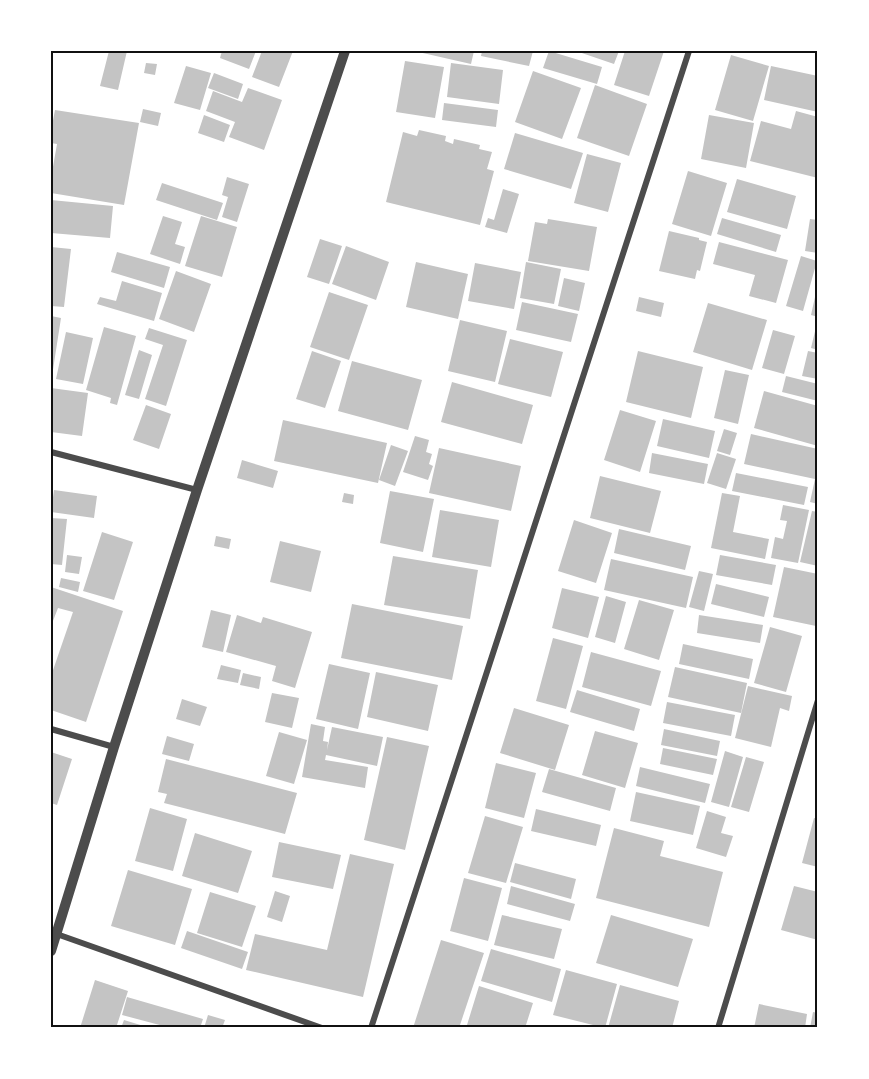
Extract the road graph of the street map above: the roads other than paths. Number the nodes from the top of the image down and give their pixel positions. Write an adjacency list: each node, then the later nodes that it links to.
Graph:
1 (345, 51): 4 (street)
2 (689, 51): 11 (street)
3 (51, 452): 4 (street)
4 (197, 490): 7 (street)
5 (818, 700): 12 (street)
6 (51, 729): 7 (street)
7 (114, 747): 8 (street)
8 (54, 933): 9 (street); 10 (street)
9 (51, 951)
10 (322, 1028)
11 (370, 1028)
12 (718, 1028)

